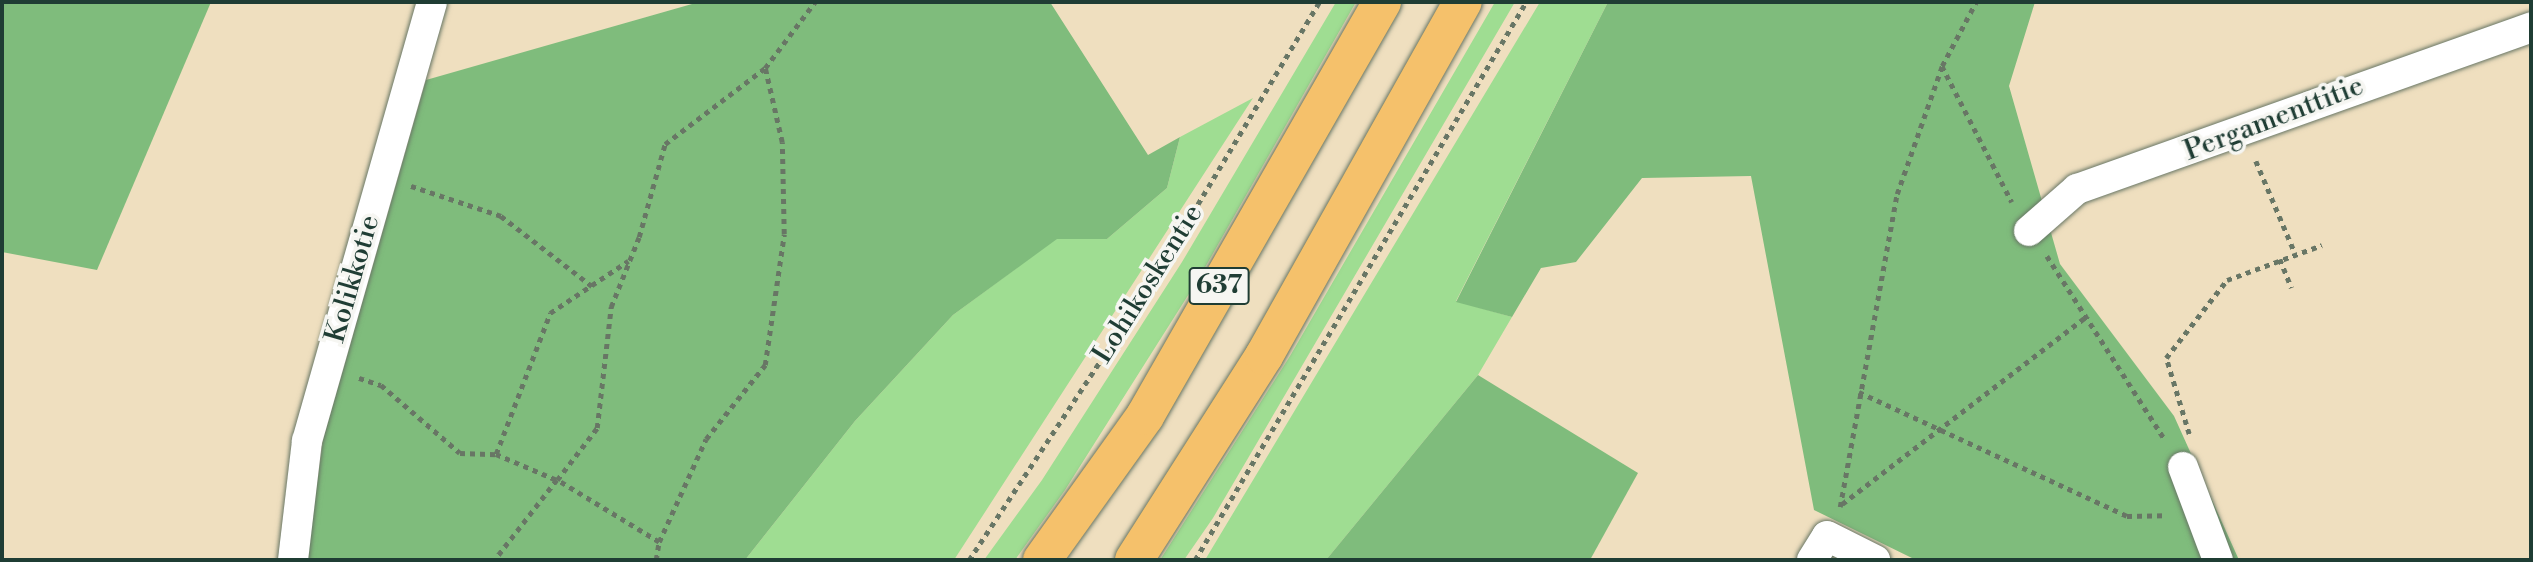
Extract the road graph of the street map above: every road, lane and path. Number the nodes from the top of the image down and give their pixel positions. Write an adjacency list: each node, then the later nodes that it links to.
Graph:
1 (432, 2): 12 (street, Kolikkotie)
2 (815, 2): 10 (path)
3 (1319, 2): 34 (path, Lohikoskentie)
4 (1382, 2): 35 (main road, 637)
5 (1463, 2): 36 (main road, 637)
6 (1526, 2): 37 (path)
7 (1976, 2): 9 (path)
8 (2531, 27): 11 (street, Pergamenttitie)
9 (1942, 66): 13 (path); 22 (path)
10 (765, 68): 17 (path); 29 (path)
11 (2244, 131): 13 (street, Pergamenttitie); 15 (path)
12 (382, 176): 18 (path); 21 (street, Kolikkotie)
13 (2029, 231): 20 (path)
14 (2322, 245): 15 (path)
15 (2295, 253): 16 (path)
16 (2280, 259): 19 (path); 25 (path)
17 (630, 260): 18 (path); 26 (path)
18 (592, 286): 24 (path)
19 (2292, 288)
20 (2088, 315): 23 (path); 25 (path)
21 (327, 367): 24 (path); 31 (street, Kolikkotie)
22 (1858, 392): 23 (path); 27 (path)
23 (1938, 428): 27 (path); 28 (path)
24 (496, 454): 26 (path)
25 (2180, 462): 28 (street)
26 (557, 480): 29 (path); 32 (path)
27 (1841, 504): 30 (path)
28 (2202, 513): 39 (street)
29 (659, 542): 33 (path)
30 (1820, 548): 38 (street)
31 (293, 560)
32 (495, 560)
33 (656, 560)
34 (969, 560)
35 (1042, 560)
36 (1134, 560)
37 (1195, 560)
38 (1875, 560)
39 (2218, 560)

